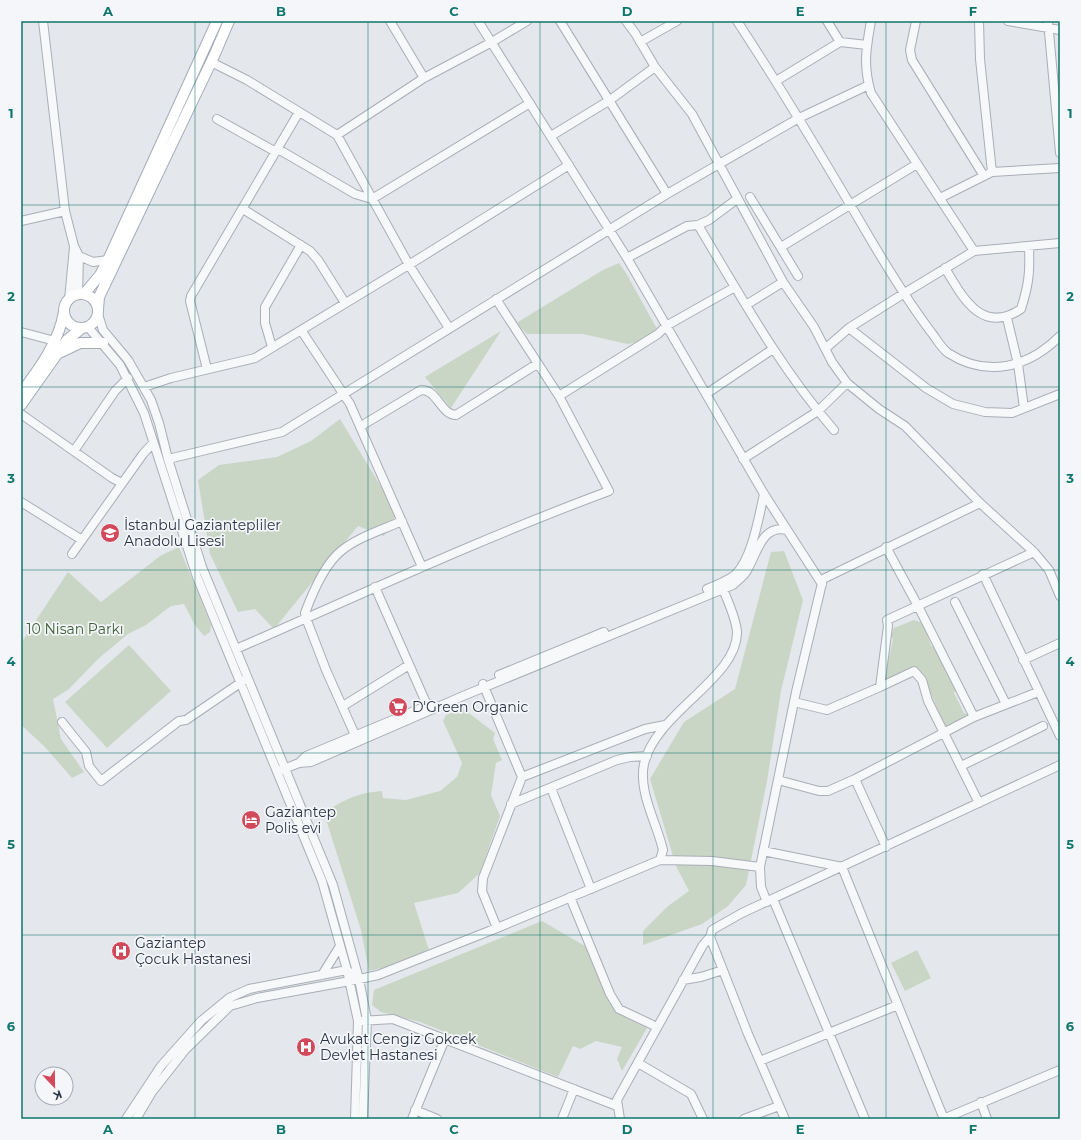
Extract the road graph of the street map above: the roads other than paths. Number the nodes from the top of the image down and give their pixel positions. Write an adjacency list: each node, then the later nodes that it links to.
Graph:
1 (43, 21): 49 (street)
2 (217, 21): 61 (main road)
3 (229, 21): 22 (main road)
4 (390, 21): 24 (street)
5 (478, 21): 18 (street)
6 (527, 21): 18 (street)
7 (560, 21): 27 (street)
8 (626, 21): 19 (street)
9 (677, 21): 19 (street)
10 (737, 21): 25 (street)
11 (827, 21): 20 (street)
12 (871, 21): 21 (street)
13 (916, 21): 41 (street)
14 (979, 21): 40 (street)
15 (1008, 21): 16 (street)
16 (1048, 25): 17 (street); 35 (street)
17 (1060, 30)
18 (492, 42): 24 (street); 28 (street)
19 (640, 42): 23 (street)
20 (840, 42): 21 (street); 25 (street)
21 (867, 45): 26 (street)
22 (212, 62): 29 (street); 74 (main road)
23 (655, 67): 27 (street); 38 (street)
24 (424, 78): 32 (street)
25 (776, 81): 30 (street)
26 (869, 85): 30 (street); 36 (street)
27 (610, 100): 33 (street); 42 (street)
28 (530, 103): 33 (street); 45 (street)
29 (299, 112): 32 (street); 34 (street)
30 (800, 118): 38 (street); 47 (street)
31 (217, 119): 34 (street)
32 (337, 135): 45 (street)
33 (551, 136): 37 (street)
34 (277, 150): 45 (street); 48 (street)
35 (1060, 153)
36 (918, 164): 44 (street); 47 (street)
37 (569, 165): 52 (street); 62 (street)
38 (719, 166): 42 (street); 46 (street)
39 (1060, 168): 40 (street)
40 (992, 172): 41 (street)
41 (984, 176): 44 (street)
42 (666, 194): 52 (street)
43 (750, 197): 57 (street)
44 (940, 198): 58 (street)
45 (372, 199): 62 (street)
46 (736, 199): 51 (street); 65 (street)
47 (850, 204): 57 (street); 68 (street)
48 (243, 208): 54 (street); 91 (street)
49 (65, 211): 50 (street); 55 (street)
50 (21, 221)
51 (698, 225): 60 (street); 66 (street)
52 (608, 230): 60 (street); 69 (street)
53 (1060, 243): 56 (street)
54 (301, 245): 71 (street); 85 (street)
55 (74, 246): 59 (street); 70 (street)
56 (1029, 246): 58 (street); 75 (street)
57 (781, 247): 64 (street)
58 (974, 251): 63 (street)
59 (79, 256): 61 (street); 67 (street)
60 (627, 258): 76 (street)
61 (108, 260): 67 (main road)
62 (409, 265): 71 (street); 78 (street)
63 (945, 268): 68 (street); 75 (street)
64 (798, 276)
65 (783, 282): 72 (street); 86 (street)
66 (735, 287): 72 (street); 76 (street)
67 (81, 294): 70 (main road); 74 (main road)
68 (903, 294): 79 (street); 90 (street)
69 (496, 299): 78 (street); 89 (street)
70 (69, 300): 73 (main road)
71 (345, 303): 80 (street)
72 (746, 305): 87 (street)
73 (65, 310): 77 (main road); 83 (main road)
74 (98, 312): 77 (main road); 94 (street)
75 (1007, 318): 90 (street)
76 (666, 326): 97 (street); 99 (street)
77 (85, 327): 84 (street); 88 (main road)
78 (449, 328): 96 (street)
79 (849, 328): 86 (street); 101 (street)
80 (301, 330): 85 (street); 96 (street)
81 (21, 332): 83 (street)
82 (1060, 336): 90 (street)
83 (56, 340): 95 (main road)
84 (103, 343): 88 (main road); 92 (street)
85 (272, 347): 91 (street)
86 (826, 348): 93 (street)
87 (774, 349): 97 (street); 102 (street)
88 (58, 353): 100 (main road)
89 (538, 364): 99 (street); 104 (street)
90 (1018, 364): 101 (street)
91 (206, 369): 94 (street)
92 (128, 378): 106 (street); 107 (street)
93 (847, 383): 102 (street); 113 (street)
94 (144, 387): 108 (street)
95 (21, 393)
96 (343, 394): 104 (street); 108 (street)
97 (706, 394): 109 (street)
98 (1060, 394): 101 (street)
99 (559, 396): 120 (street)
100 (21, 405)
101 (1024, 408)
102 (818, 411): 105 (street); 109 (street)
103 (21, 414): 107 (street)
104 (360, 426): 114 (street)
105 (834, 430)
106 (154, 443): 110 (street); 133 (street)
107 (74, 451): 110 (street)
108 (168, 459): 130 (street)
109 (743, 459): 111 (street)
110 (122, 483): 116 (street)
111 (764, 494): 115 (street); 134 (street)
112 (21, 502): 116 (street)
113 (980, 503): 117 (street); 118 (street)
114 (402, 521): 120 (street); 128 (street)
115 (787, 530): 122 (street); 124 (street)
116 (82, 540): 119 (street)
117 (886, 548): 122 (street); 127 (street)
118 (1034, 552): 121 (street); 125 (street)
119 (72, 554)
120 (422, 567): 123 (street)
121 (983, 574): 127 (street); 131 (street)
122 (822, 584): 137 (street)
123 (375, 587): 128 (street); 132 (street)
124 (723, 589): 134 (street); 143 (street)
125 (1060, 596)
126 (955, 602): 138 (street)
127 (918, 606): 135 (street); 141 (street)
128 (306, 618): 130 (street); 140 (street)
129 (1060, 644): 131 (street)
130 (236, 649): 133 (street)
131 (1023, 660): 136 (street)
132 (408, 665): 139 (street); 140 (street)
133 (245, 680): 142 (street); 152 (street)
134 (483, 685): 139 (street); 149 (street); 153 (street)
135 (880, 687): 137 (street); 145 (street)
136 (1038, 692): 138 (street); 147 (street)
137 (794, 702): 155 (street)
138 (1006, 704): 141 (street)
139 (427, 705): 146 (street)
140 (342, 706): 146 (street)
141 (974, 718): 145 (street)
142 (62, 722)
143 (666, 725): 148 (street); 153 (street)
144 (1043, 726): 151 (street)
145 (943, 734): 151 (street); 154 (street)
146 (355, 735): 149 (street)
147 (1060, 736)
148 (647, 756): 156 (street); 161 (street)
149 (299, 763): 152 (street)
150 (1060, 765): 157 (street)
151 (961, 766): 157 (street)
152 (282, 770): 169 (street); 173 (street)
153 (522, 777): 158 (street)
154 (855, 779): 155 (street); 159 (street)
155 (778, 780): 160 (street)
156 (551, 788): 158 (street); 164 (street)
157 (979, 803): 159 (street)
158 (510, 804): 167 (street)
159 (886, 846): 163 (street)
160 (763, 851): 162 (street); 163 (street)
161 (660, 860): 162 (street); 164 (street)
162 (760, 867): 166 (street)
163 (842, 867): 166 (street); 176 (street)
164 (592, 888): 165 (street)
165 (570, 897): 167 (street); 179 (street)
166 (770, 901): 168 (street); 180 (street)
167 (497, 928): 173 (street)
168 (710, 937): 171 (street); 174 (street)
169 (340, 946): 170 (street); 172 (street)
170 (347, 970): 172 (street); 173 (street); 175 (street)
171 (723, 970): 174 (street); 182 (street)
172 (322, 975): 190 (street)
173 (359, 979): 175 (street); 177 (street)
174 (683, 980): 179 (street)
175 (350, 982): 178 (street); 191 (street)
176 (898, 1005): 180 (street); 202 (street)
177 (367, 1020): 178 (street); 181 (street); 193 (street)
178 (358, 1021): 192 (street)
179 (657, 1027): 183 (street)
180 (829, 1032): 182 (street); 201 (street)
181 (445, 1039): 185 (street); 189 (street)
182 (760, 1061): 188 (street)
183 (638, 1063): 187 (street); 198 (street)
184 (1060, 1070): 186 (street)
185 (574, 1089): 187 (street); 196 (street)
186 (981, 1102): 202 (street); 203 (street)
187 (617, 1106): 197 (street)
188 (779, 1106): 199 (street); 200 (street)
189 (415, 1110): 194 (street); 195 (street)
190 (126, 1119)
191 (136, 1119)
192 (355, 1119)
193 (363, 1119)
194 (412, 1119)
195 (437, 1119)
196 (562, 1119)
197 (620, 1119)
198 (703, 1119)
199 (744, 1119)
200 (785, 1119)
201 (865, 1119)
202 (944, 1119)
203 (987, 1119)

